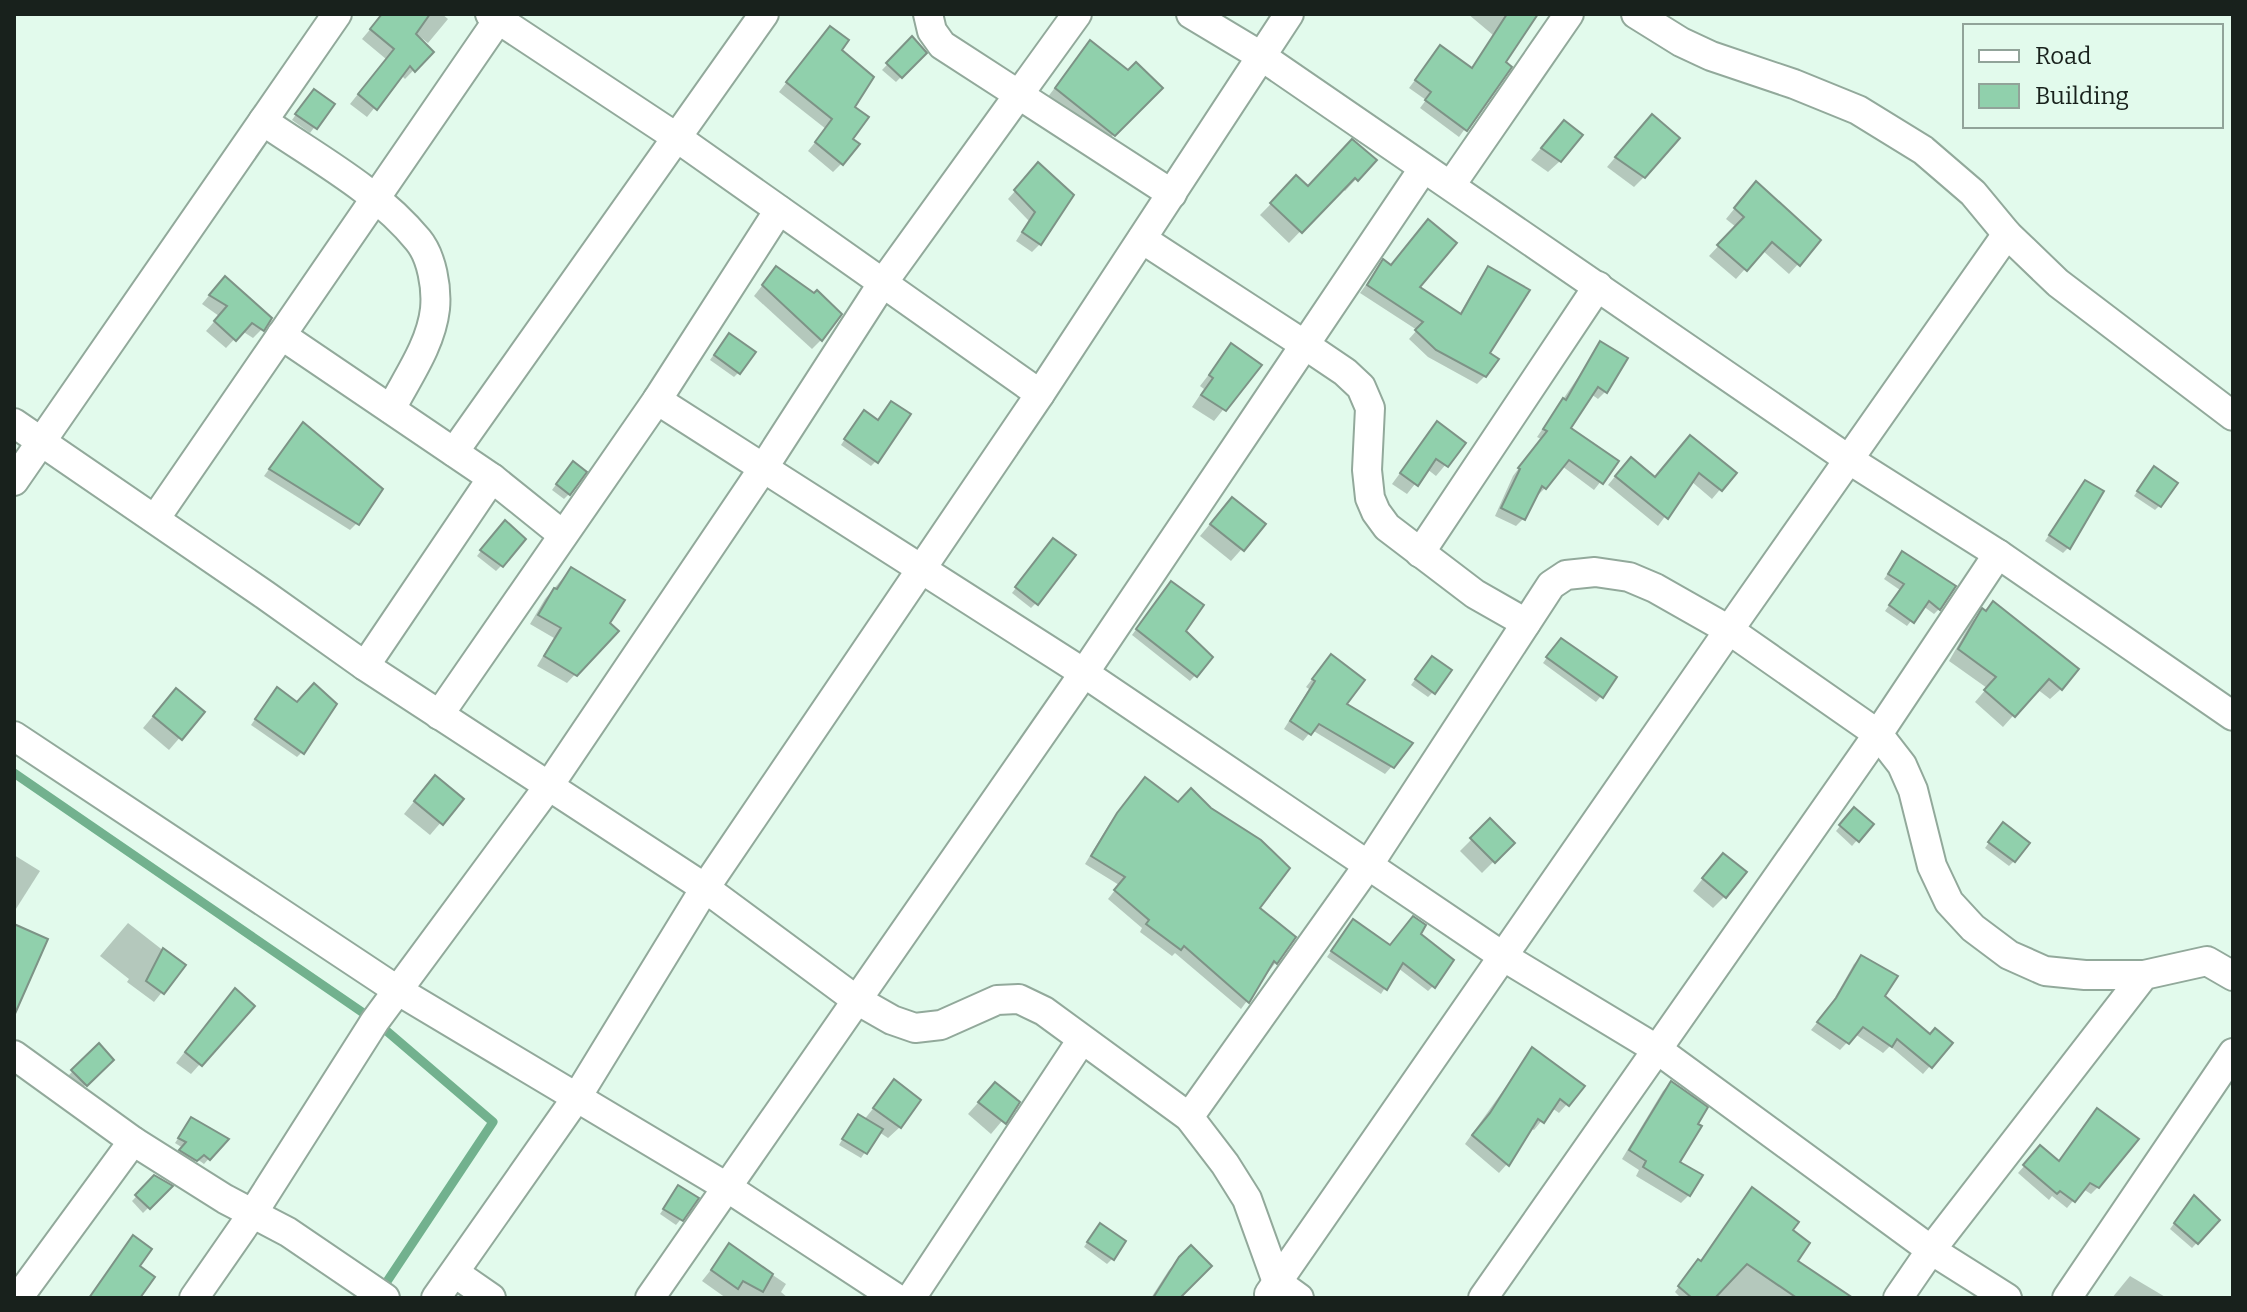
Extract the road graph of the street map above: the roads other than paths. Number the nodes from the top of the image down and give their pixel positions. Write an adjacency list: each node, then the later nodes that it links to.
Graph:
1 (337, 14): 12 (street)
2 (764, 14): 13 (street)
3 (928, 14): 11 (street)
4 (1077, 14): 11 (street)
5 (1191, 14): 10 (street)
6 (1289, 14): 10 (street)
7 (1569, 14): 15 (street)
8 (1636, 14): 19 (street)
9 (497, 16): 13 (street); 17 (street)
10 (1261, 56): 14 (street); 16 (street)
11 (1019, 94): 16 (street); 21 (street)
12 (263, 121): 17 (street); 30 (street)
13 (676, 137): 18 (street); 31 (street)
14 (1423, 169): 15 (street); 24 (street)
15 (1451, 185): 22 (street)
16 (1172, 194): 20 (street)
17 (375, 199): 23 (street); 27 (street)
18 (779, 210): 21 (street); 26 (street)
19 (2007, 234): 28 (street); 32 (street)
20 (1142, 239): 24 (street); 25 (street)
21 (882, 284): 25 (street); 33 (street)
22 (1598, 286): 32 (street); 38 (street)
23 (281, 335): 27 (street); 36 (street)
24 (1305, 345): 38 (street); 44 (street)
25 (1040, 394): 40 (street)
26 (657, 400): 33 (street); 37 (street)
27 (391, 409): 31 (street)
28 (2233, 416)
29 (14, 423): 30 (street)
30 (42, 442): 35 (street); 36 (street)
31 (454, 452): 34 (street)
32 (1848, 459): 39 (street); 42 (street)
33 (764, 467): 40 (street); 49 (street)
34 (492, 478): 37 (street); 43 (street)
35 (14, 481)
36 (155, 519): 43 (street)
37 (563, 535): 45 (street)
38 (1420, 553): 41 (street)
39 (1998, 554): 46 (street); 47 (street)
40 (919, 568): 44 (street); 51 (street)
41 (1526, 623): 42 (street); 50 (street)
42 (1729, 630): 47 (street); 52 (street)
43 (365, 666): 45 (street)
44 (1084, 673): 50 (street); 56 (street)
45 (439, 715): 49 (street)
46 (2233, 716)
47 (1878, 734): 53 (street); 58 (street)
48 (14, 736): 55 (street)
49 (548, 787): 51 (street); 55 (street)
50 (1369, 864): 52 (street); 62 (street)
51 (705, 888): 56 (street); 61 (street)
52 (1504, 957): 58 (street); 68 (street)
53 (2144, 975): 54 (street); 66 (street)
54 (2233, 976)
55 (397, 990): 61 (street); 65 (street)
56 (855, 999): 57 (street); 64 (street)
57 (1081, 1041): 62 (street); 76 (street)
58 (1658, 1050): 66 (street); 77 (street)
59 (2233, 1053): 80 (street)
60 (14, 1055): 63 (street)
61 (577, 1097): 64 (street); 67 (street)
62 (1189, 1117): 68 (street)
63 (133, 1141): 65 (street); 69 (street)
64 (725, 1186): 74 (street); 75 (street)
65 (253, 1213): 70 (street); 71 (street)
66 (1931, 1250): 78 (street); 79 (street)
67 (455, 1273): 72 (street); 73 (street)
68 (1281, 1293)
69 (18, 1298)
70 (194, 1298)
71 (385, 1298)
72 (436, 1298)
73 (491, 1298)
74 (650, 1298)
75 (896, 1298)
76 (911, 1298)
77 (1483, 1298)
78 (1898, 1298)
79 (2007, 1298)
80 (2067, 1298)

